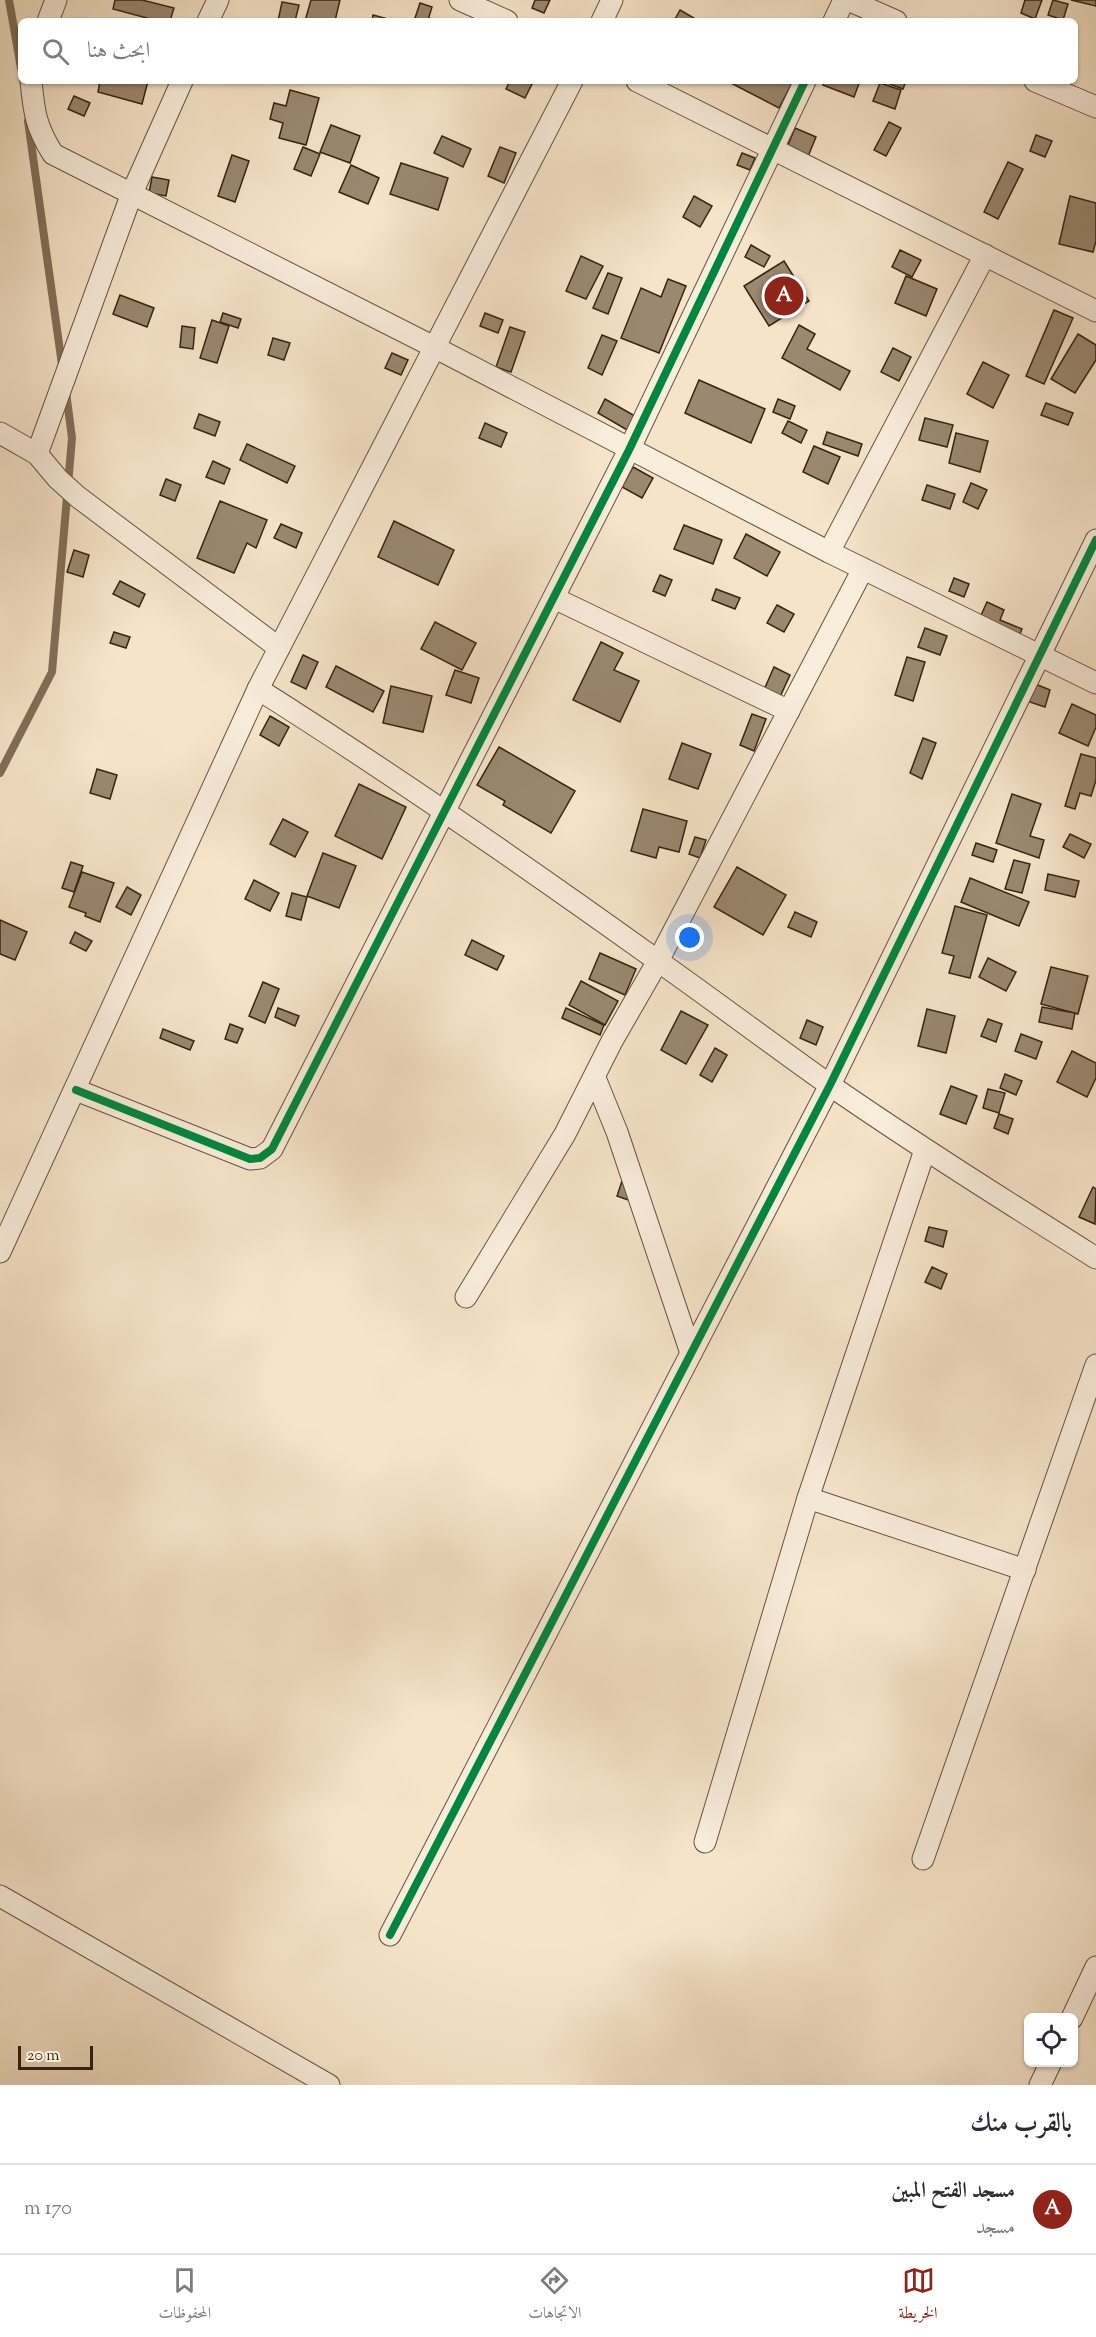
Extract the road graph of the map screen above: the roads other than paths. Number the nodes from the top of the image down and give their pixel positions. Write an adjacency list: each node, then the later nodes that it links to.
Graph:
1 (56, 0): 6 (street)
2 (218, 0): 7 (street)
3 (460, 0): 8 (street)
4 (612, 0): 9 (street)
5 (846, 0): 10 (street); 11 (street)
6 (49, 18)
7 (209, 18)
8 (500, 18)
9 (603, 18)
10 (836, 18)
11 (889, 18)
12 (31, 84): 20 (street)
13 (181, 84): 20 (street)
14 (570, 84): 23 (street)
15 (643, 84): 19 (street)
16 (803, 84): 19 (street)
17 (1042, 84): 18 (street)
18 (1096, 107)
19 (772, 147): 21 (street); 25 (street)
20 (132, 193): 23 (street); 26 (street)
21 (985, 255): 22 (street); 28 (street)
22 (1096, 311)
23 (434, 347): 25 (street); 31 (street)
24 (0, 433): 26 (street)
25 (629, 450): 28 (street); 30 (street)
26 (37, 454): 31 (street)
27 (1096, 540): 32 (street)
28 (830, 552): 29 (street)
29 (862, 569): 32 (street); 35 (street)
30 (554, 598): 35 (street); 36 (street)
31 (279, 648): 34 (street)
32 (1040, 654): 33 (street); 39 (street)
33 (1096, 683)
34 (258, 689): 36 (street); 40 (street)
35 (789, 711): 37 (street)
36 (444, 812): 37 (street); 40 (street)
37 (658, 961): 38 (street); 39 (street)
38 (595, 1078): 44 (street); 45 (street)
39 (830, 1085): 41 (street); 45 (street)
40 (76, 1090): 42 (street)
41 (925, 1150): 43 (street); 47 (street)
42 (0, 1252)
43 (1096, 1258)
44 (466, 1297)
45 (691, 1353): 52 (street)
46 (1096, 1365): 48 (street)
47 (808, 1498): 48 (street); 49 (street)
48 (1025, 1570): 50 (street)
49 (705, 1842)
50 (923, 1859)
51 (0, 1896): 56 (street)
52 (390, 1935)
53 (1096, 1967): 54 (street)
54 (1074, 2013)
55 (1049, 2067): 57 (street)
56 (329, 2085)
57 (1040, 2085)

